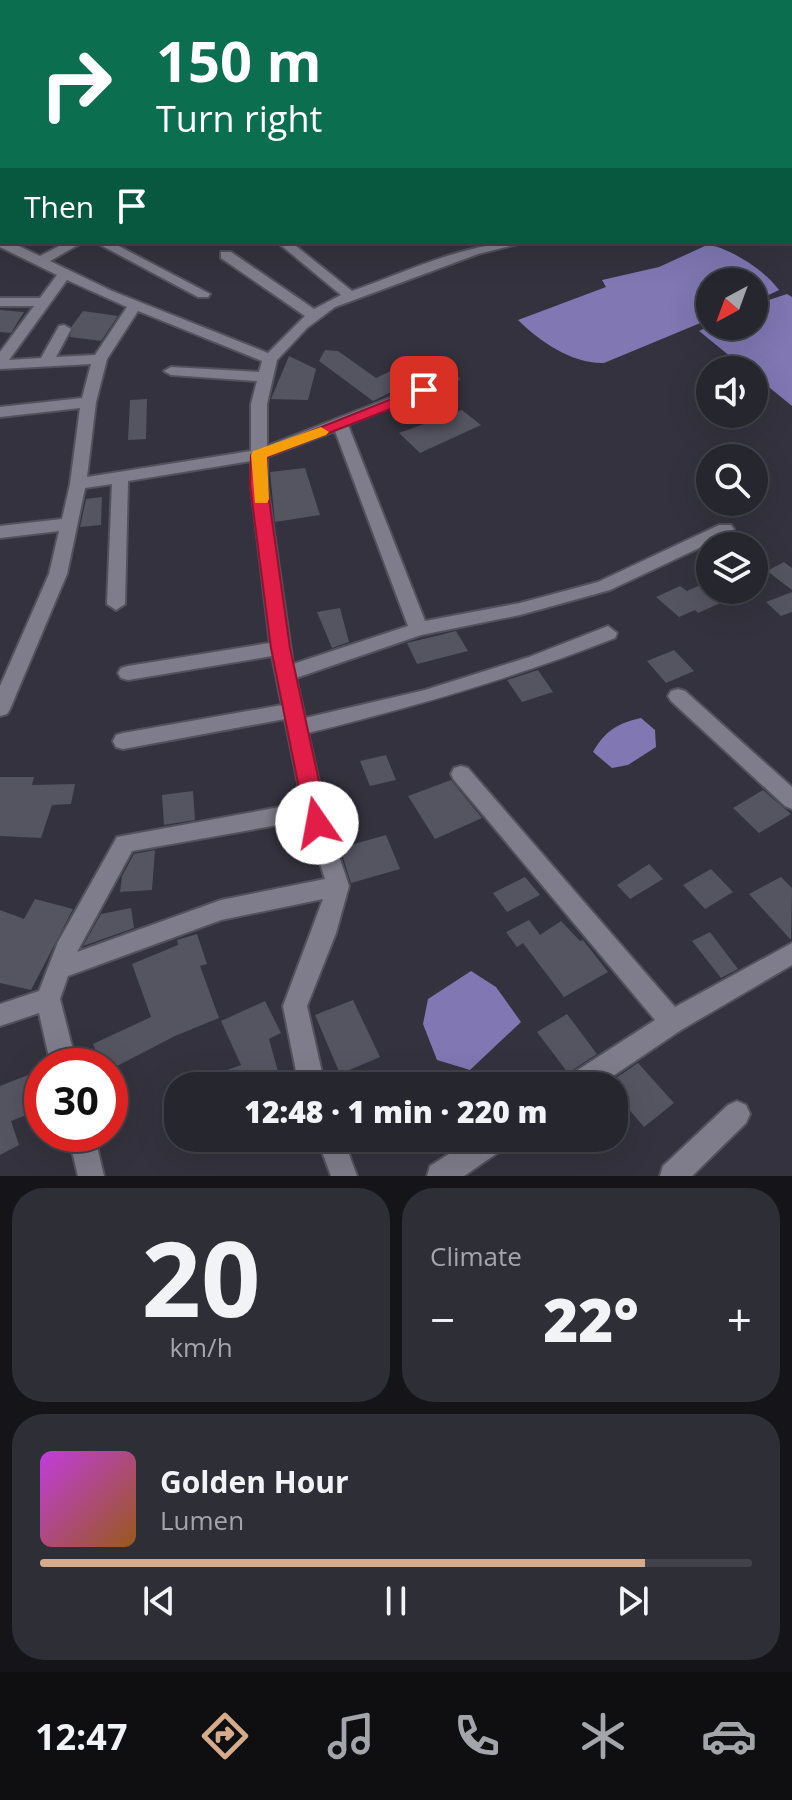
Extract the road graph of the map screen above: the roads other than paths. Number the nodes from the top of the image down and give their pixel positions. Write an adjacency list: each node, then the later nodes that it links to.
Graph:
1 (4, 244): 8 (street)
2 (73, 244): 8 (street)
3 (105, 244): 10 (street)
4 (285, 244): 11 (street)
5 (500, 244): 6 (street)
6 (480, 246): 11 (street)
7 (226, 255): 15 (street)
8 (41, 261): 9 (street)
9 (65, 273): 13 (street); 14 (street)
10 (203, 294)
11 (351, 297): 15 (street)
12 (0, 302): 13 (street)
13 (46, 302): 18 (street)
14 (135, 306): 17 (street); 20 (street)
15 (315, 316): 20 (street)
16 (64, 329): 19 (street)
17 (100, 359): 19 (street); 23 (street)
18 (0, 364): 19 (street)
19 (45, 364)
20 (268, 368): 21 (street); 26 (street)
21 (171, 371)
22 (451, 379): 25 (street)
23 (88, 402): 24 (street); 28 (street)
24 (0, 412)
25 (340, 424): 26 (street); 33 (street)
26 (259, 455): 27 (street); 35 (street)
27 (120, 475): 28 (street); 32 (street)
28 (78, 484): 29 (street)
29 (69, 524): 31 (street); 39 (street)
30 (725, 529): 33 (street)
31 (0, 532)
32 (116, 604)
33 (419, 629): 37 (street)
34 (608, 633): 40 (street)
35 (280, 648): 36 (street); 37 (street)
36 (128, 673)
37 (286, 674): 40 (street)
38 (678, 696): 43 (street)
39 (0, 709)
40 (295, 719): 41 (street); 44 (street)
41 (123, 741)
42 (461, 774): 50 (street)
43 (792, 800)
44 (314, 810): 45 (street); 47 (street)
45 (338, 886): 47 (street); 52 (street)
46 (792, 953): 50 (street)
47 (59, 969): 48 (street)
48 (48, 999): 49 (street); 51 (street)
49 (0, 1015)
50 (672, 1022): 53 (street)
51 (60, 1048)
52 (309, 1072)
53 (597, 1072)
54 (737, 1114): 61 (street)
55 (85, 1152): 58 (street)
56 (335, 1152): 59 (street)
57 (476, 1152): 60 (street)
58 (91, 1176)
59 (344, 1176)
60 (440, 1176)
61 (673, 1176)

